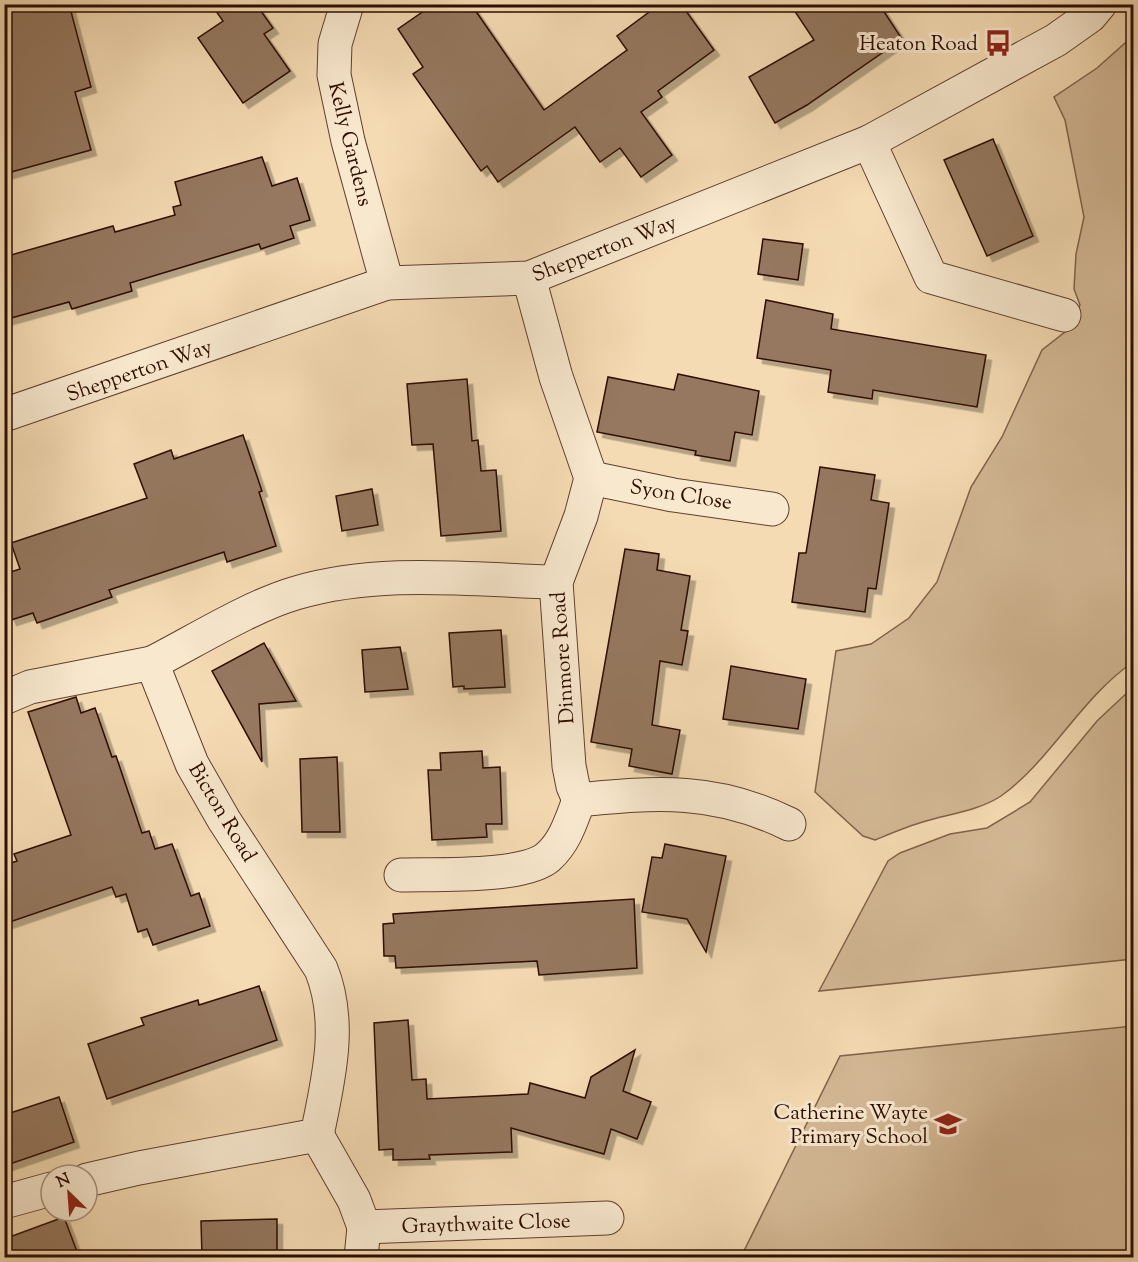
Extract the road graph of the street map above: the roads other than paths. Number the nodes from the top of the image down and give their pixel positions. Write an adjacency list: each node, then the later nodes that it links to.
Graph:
1 (347, 4): 5 (street, Kelly Gardens)
2 (1100, 4): 3 (street, Shepperton Way)
3 (869, 142): 4 (street, Shepperton Way); 6 (street)
4 (529, 278): 5 (street, Shepperton Way); 8 (street)
5 (387, 283): 7 (street, Shepperton Way)
6 (1064, 315)
7 (4, 415)
8 (591, 478): 9 (street, Syon Close); 10 (street, Dinmore Road)
9 (772, 509)
10 (556, 582): 11 (street); 13 (street, Dinmore Road)
11 (152, 663): 12 (street); 16 (street, Bicton Road)
12 (4, 698)
13 (579, 800): 14 (street); 15 (street)
14 (789, 824)
15 (401, 875)
16 (317, 1135): 17 (street); 21 (street, Graythwaite Close)
17 (99, 1177)
18 (39, 1192): 19 (street)
19 (4, 1202)
20 (607, 1218): 21 (street, Graythwaite Close)
21 (362, 1242)

